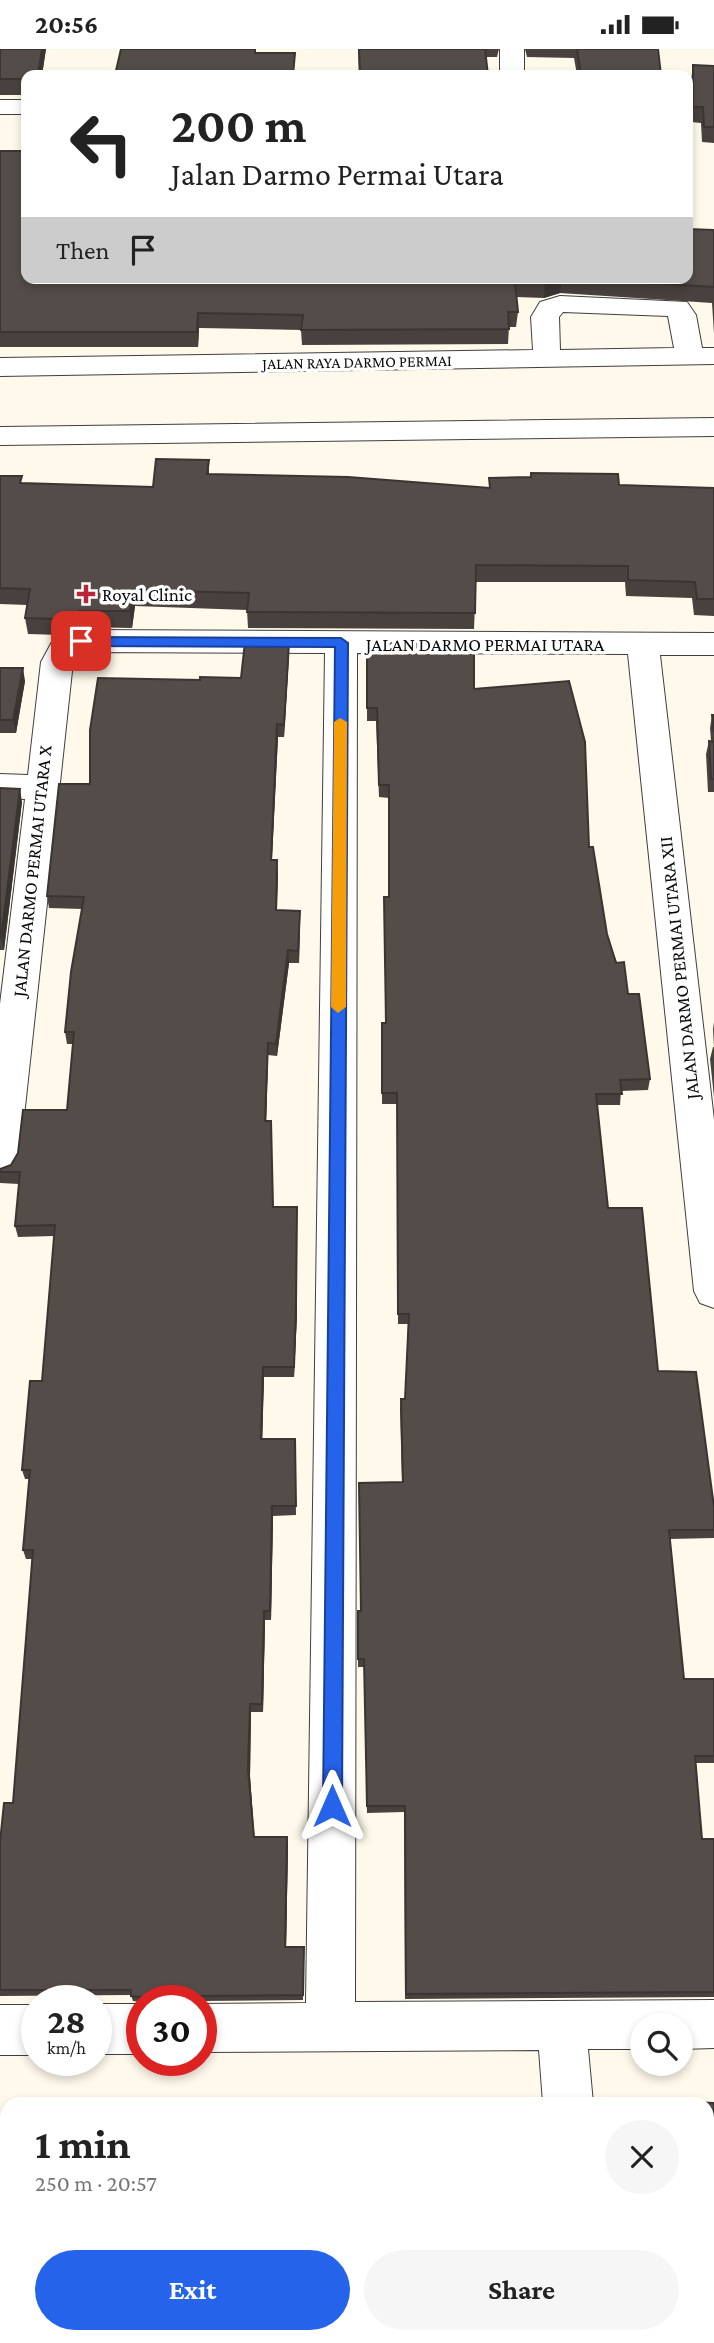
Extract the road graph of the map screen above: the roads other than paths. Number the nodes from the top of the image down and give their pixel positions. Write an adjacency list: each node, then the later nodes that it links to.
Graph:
1 (512, 49): 2 (street)
2 (512, 70)
3 (0, 107): 4 (street)
4 (21, 107)
5 (702, 357): 6 (street, JALAN RAYA DARMO PERMAI); 6 (street)
6 (547, 359): 7 (street, JALAN RAYA DARMO PERMAI)
7 (0, 367)
8 (714, 427): 9 (street)
9 (0, 436)
10 (341, 643): 11 (street, JALAN DARMO PERMAI UTARA); 13 (street, JALAN DARMO PERMAI UTARA); 20 (street)
11 (643, 645): 12 (street, JALAN DARMO PERMAI UTARA); 17 (street, JALAN DARMO PERMAI UTARA XII)
12 (714, 645)
13 (57, 662): 15 (street, JALAN DARMO PERMAI UTARA X)
14 (0, 786): 15 (street)
15 (41, 787): 16 (street, JALAN DARMO PERMAI UTARA X)
16 (0, 1163)
17 (714, 1290)
18 (714, 2024): 19 (street)
19 (561, 2025): 20 (street); 24 (street)
20 (330, 2027): 21 (street)
21 (217, 2028)
22 (21, 2029): 23 (street)
23 (0, 2030)
24 (567, 2097)

